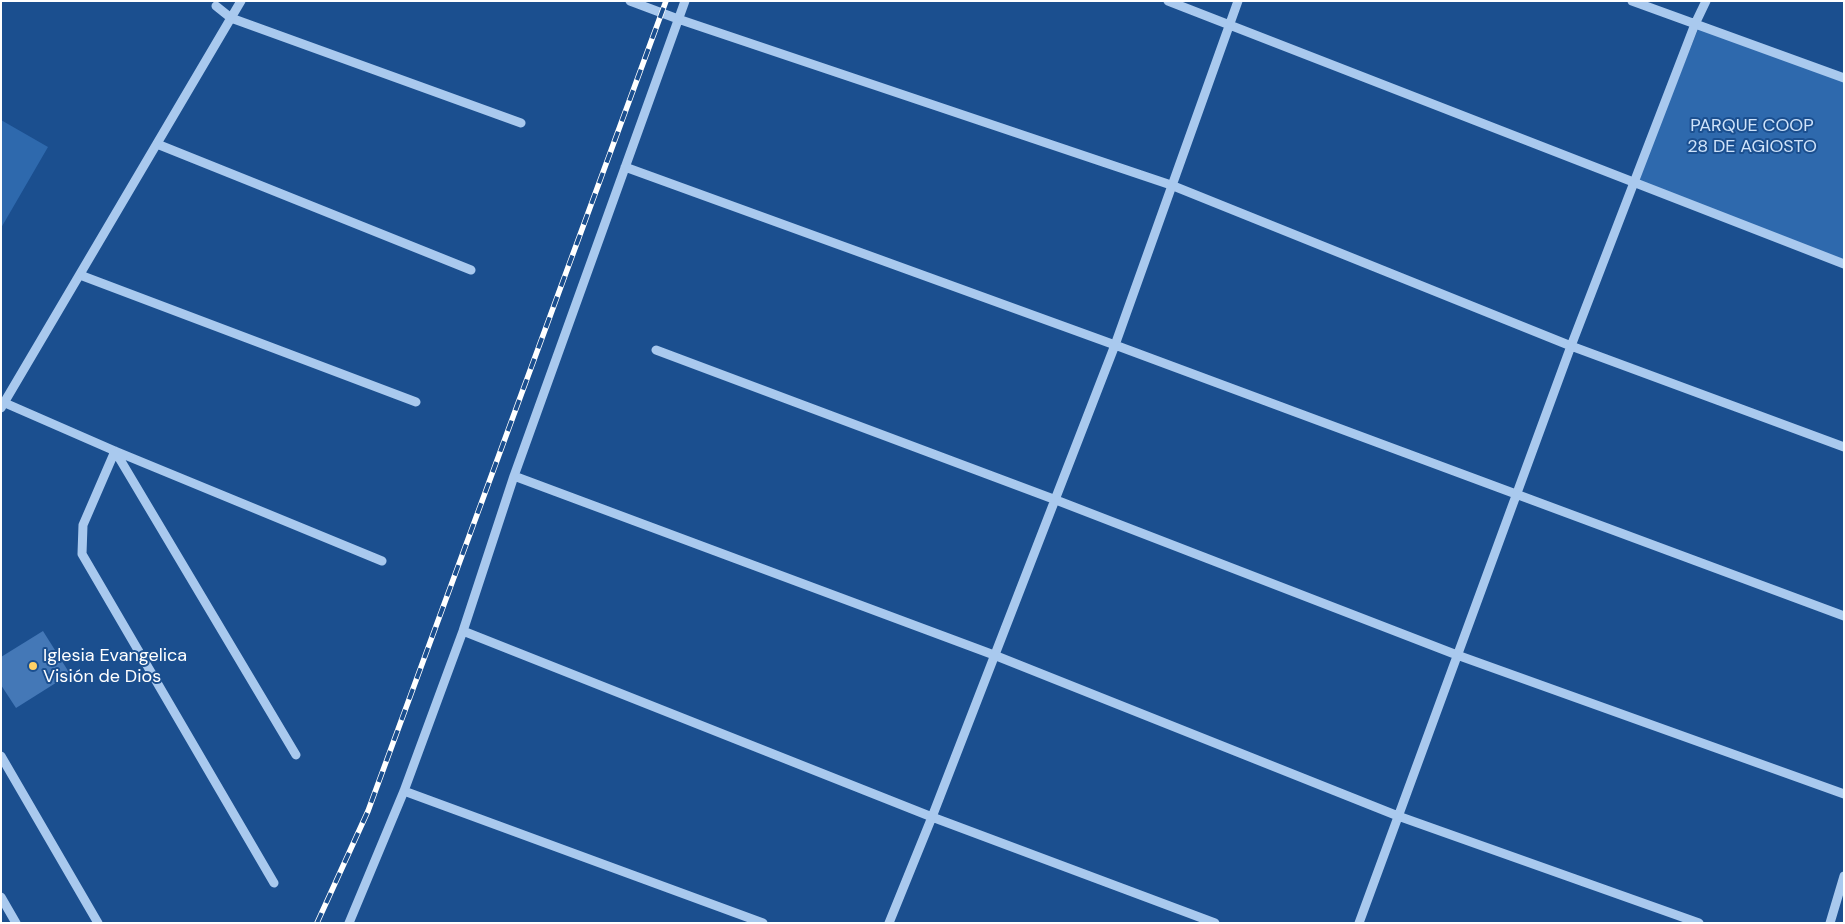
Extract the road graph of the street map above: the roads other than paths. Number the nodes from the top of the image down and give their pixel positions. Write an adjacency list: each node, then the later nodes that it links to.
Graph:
1 (241, 1): 9 (street)
2 (630, 1): 10 (street)
3 (685, 1): 10 (street)
4 (1168, 1): 11 (street)
5 (1238, 1): 11 (street)
6 (1632, 1): 12 (street)
7 (1706, 1): 12 (street)
8 (216, 6): 9 (street)
9 (231, 18): 14 (street); 15 (street)
10 (678, 19): 16 (street); 18 (street)
11 (1230, 24): 17 (street); 18 (street)
12 (1695, 24): 13 (street); 17 (street)
13 (1844, 78)
14 (521, 123)
15 (157, 144): 20 (street); 21 (street)
16 (625, 167): 22 (street); 29 (street)
17 (1634, 181): 19 (street); 23 (street)
18 (1171, 185): 22 (street); 23 (street)
19 (1844, 264)
20 (471, 270)
21 (80, 275): 25 (street); 26 (street)
22 (1115, 345): 30 (street); 31 (street)
23 (1571, 346): 27 (street); 30 (street)
24 (656, 350): 31 (street)
25 (416, 402)
26 (3, 405): 28 (street)
27 (1844, 447)
28 (115, 451): 32 (street); 37 (street); 44 (street)
29 (514, 476): 34 (street); 35 (street)
30 (1516, 494): 33 (street); 36 (street)
31 (1056, 500): 35 (street); 36 (street)
32 (382, 561)
33 (1844, 616)
34 (463, 631): 39 (street); 42 (street)
35 (994, 655): 41 (street); 42 (street)
36 (1457, 655): 40 (street); 41 (street)
37 (296, 755)
38 (1, 756): 47 (street)
39 (404, 791): 48 (street); 49 (street)
40 (1844, 794)
41 (1398, 816): 52 (street); 53 (street)
42 (932, 817): 50 (street); 51 (street)
43 (1844, 876): 54 (street)
44 (274, 883)
45 (1, 897): 46 (street)
46 (16, 923)
47 (98, 923)
48 (349, 923)
49 (762, 923)
50 (888, 923)
51 (1215, 923)
52 (1358, 923)
53 (1699, 923)
54 (1830, 923)

